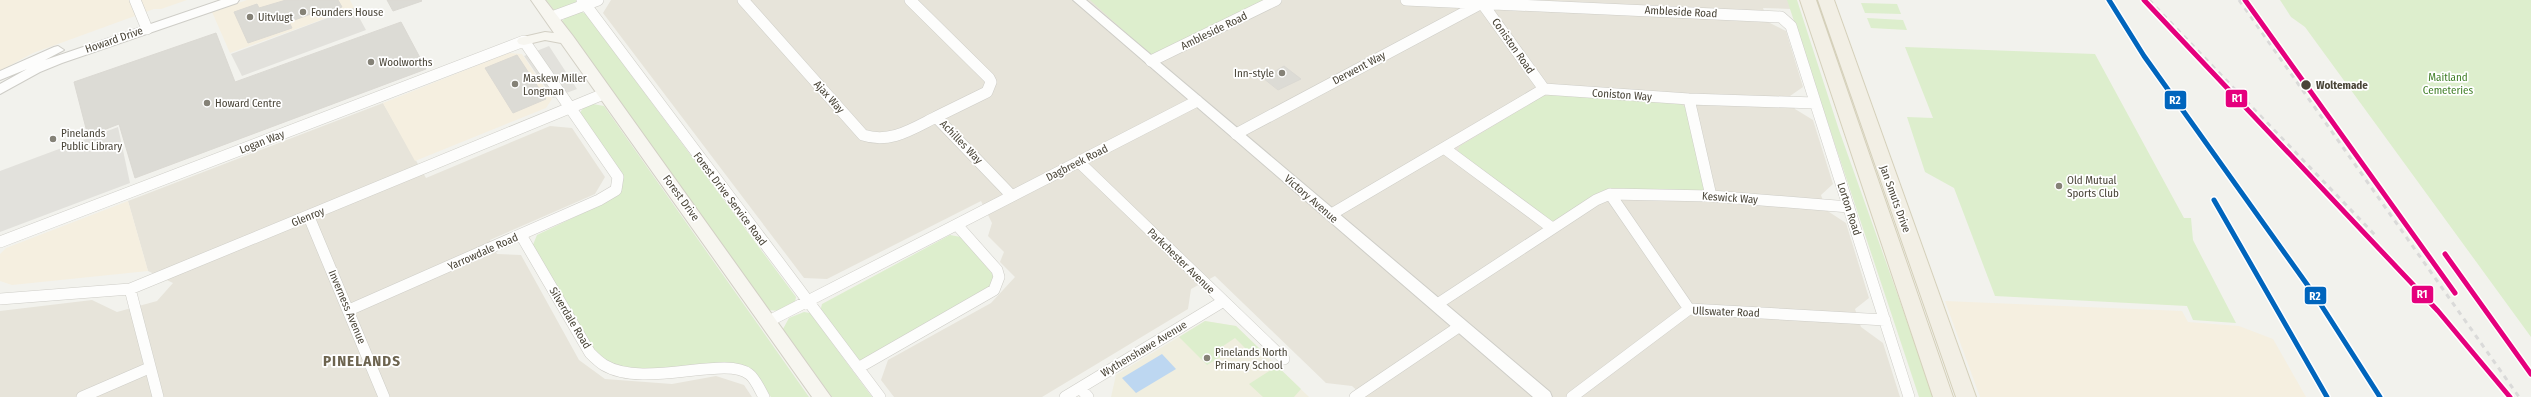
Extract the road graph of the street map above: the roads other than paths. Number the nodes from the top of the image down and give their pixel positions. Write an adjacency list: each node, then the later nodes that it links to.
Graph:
1 (135, 0): 17 (street)
2 (206, 0): 17 (street, Howard Drive)
3 (233, 0): 17 (street, Howard Drive)
4 (538, 0): 15 (main road, Forest Drive)
5 (598, 0): 13 (street)
6 (743, 0): 29 (street, Ajax Way)
7 (910, 0): 29 (street, Achilles Way)
8 (1079, 0): 20 (street, Victory Avenue)
9 (1276, 0): 20 (street, Ambleside Road)
10 (1406, 0): 14 (street, Ambleside Road)
11 (1808, 0): 68 (main road, Jan Smuts Drive)
12 (1826, 0): 69 (main road, Jan Smuts Drive)
13 (584, 2): 15 (street); 45 (street, Forest Drive Service Road)
14 (1482, 3): 16 (street, Ambleside Road); 22 (street, Coniston Road); 30 (street, Derwent Way)
15 (552, 17): 18 (main road, Forest Drive)
16 (1788, 21): 27 (street, Lorton Road)
17 (145, 25): 21 (street, Howard Drive); 23 (street, Howard Drive)
18 (568, 39): 19 (main road); 24 (main road, Forest Drive)
19 (524, 41): 28 (street); 42 (street, Logan Way)
20 (1151, 61): 26 (street, Victory Avenue)
21 (0, 76)
22 (1544, 89): 25 (street, Coniston Way); 31 (street)
23 (0, 90)
24 (606, 93): 28 (street, Glenroy); 51 (main road, Forest Drive)
25 (1689, 99): 27 (street, Coniston Way); 35 (street)
26 (1197, 101): 30 (street, Victory Avenue); 32 (street, Dagbreek Road)
27 (1815, 103): 36 (street, Lorton Road)
28 (571, 107): 38 (street, Glenroy); 41 (street, Yarrowdale Road)
29 (936, 117): 34 (street, Achilles Way)
30 (1236, 134): 37 (street, Victory Avenue)
31 (1444, 148): 37 (street); 40 (street)
32 (1079, 162): 34 (street, Dagbreek Road); 46 (street, Parkchester Avenue)
33 (1610, 194): 35 (street, Keswick Way); 40 (street, Keswick Way); 48 (street)
34 (1012, 196): 39 (street, Dagbreek Road)
35 (1711, 196): 36 (street, Keswick Way)
36 (1849, 207): 50 (street, Lorton Road)
37 (1330, 215): 47 (street, Victory Avenue)
38 (309, 217): 43 (street, Glenroy); 49 (street, Inverness Avenue)
39 (957, 225): 45 (street, Dagbreek Road); 55 (street)
40 (1552, 228): 47 (street, Keswick Way)
41 (521, 235): 49 (street, Yarrowdale Road); 60 (street, Silverdale Road)
42 (0, 242)
43 (130, 289): 44 (street, Glenroy); 54 (street)
44 (0, 299)
45 (806, 301): 51 (street, Dagbreek Road); 55 (street, Forest Drive Service Road)
46 (1222, 302): 53 (street, Parkchester Avenue); 56 (street, Wythenshawe Avenue)
47 (1436, 305): 52 (street, Victory Avenue)
48 (1689, 309): 50 (street, Ullswater Road); 66 (street, Ullswater Road)
49 (349, 310): 59 (street, Inverness Avenue)
50 (1885, 320): 67 (street, Lorton Road)
51 (769, 321): 61 (main road, Forest Drive)
52 (1460, 326): 64 (street); 65 (street, Victory Avenue)
53 (1284, 359)
54 (149, 368): 57 (street); 58 (street)
55 (858, 368): 62 (street, Forest Drive Service Road)
56 (1084, 393): 63 (street, Wythenshawe Avenue)
57 (82, 397)
58 (158, 397)
59 (384, 397)
60 (764, 397)
61 (822, 397)
62 (880, 397)
63 (1065, 397)
64 (1355, 397)
65 (1544, 397)
66 (1572, 397)
67 (1909, 397)
68 (1943, 397)
69 (1966, 397)

